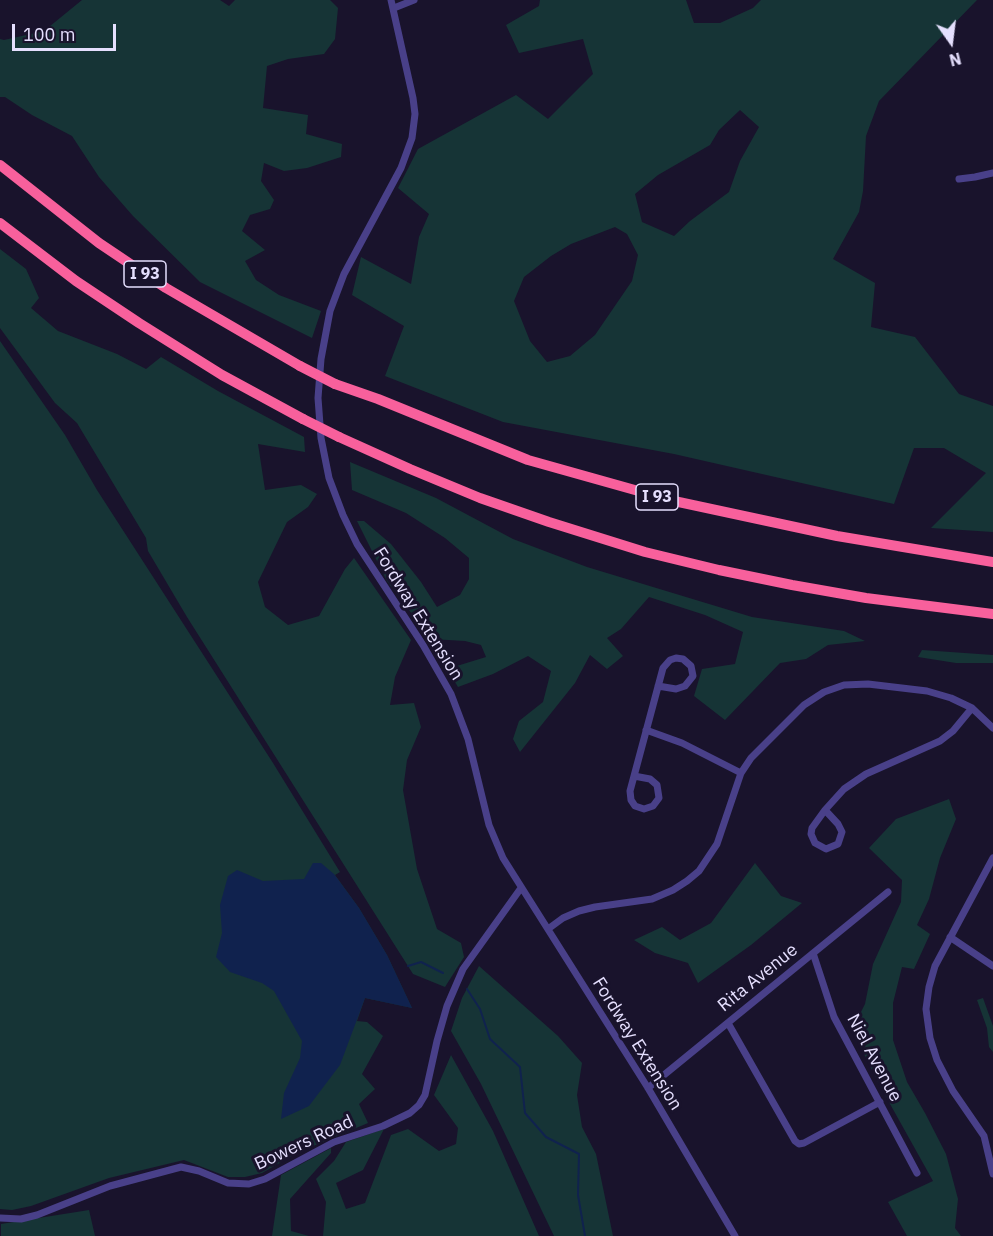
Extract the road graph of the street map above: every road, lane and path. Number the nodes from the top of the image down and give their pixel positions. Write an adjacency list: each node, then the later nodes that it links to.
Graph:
1 (414, 0): 2 (street)
2 (392, 4): 17 (street, Fordway Extension)
3 (0, 165): 7 (highway, I 93, bridge)
4 (993, 173): 5 (street)
5 (959, 179)
6 (0, 223): 8 (highway, I 93, bridge)
7 (993, 562)
8 (993, 614)
9 (658, 686): 9 (street); 12 (street)
10 (972, 708): 11 (street); 13 (street); 15 (street)
11 (993, 728)
12 (646, 730): 13 (street); 14 (street)
13 (741, 773): 19 (street)
14 (634, 776): 14 (street)
15 (825, 810): 15 (street)
16 (993, 858): 20 (street)
17 (521, 888): 19 (street, Fordway Extension); 28 (street, Bowers Road)
18 (888, 892): 21 (street, Rita Avenue)
19 (548, 929): 24 (street, Fordway Extension)
20 (950, 937): 22 (street); 27 (street)
21 (813, 953): 23 (street, Rita Avenue); 25 (street, Niel Avenue)
22 (993, 966)
23 (728, 1023): 24 (street, Rita Avenue); 25 (street)
24 (648, 1088): 29 (street, Fordway Extension)
25 (880, 1102): 26 (street, Niel Avenue)
26 (917, 1173)
27 (993, 1174)
28 (0, 1218)
29 (735, 1236)

